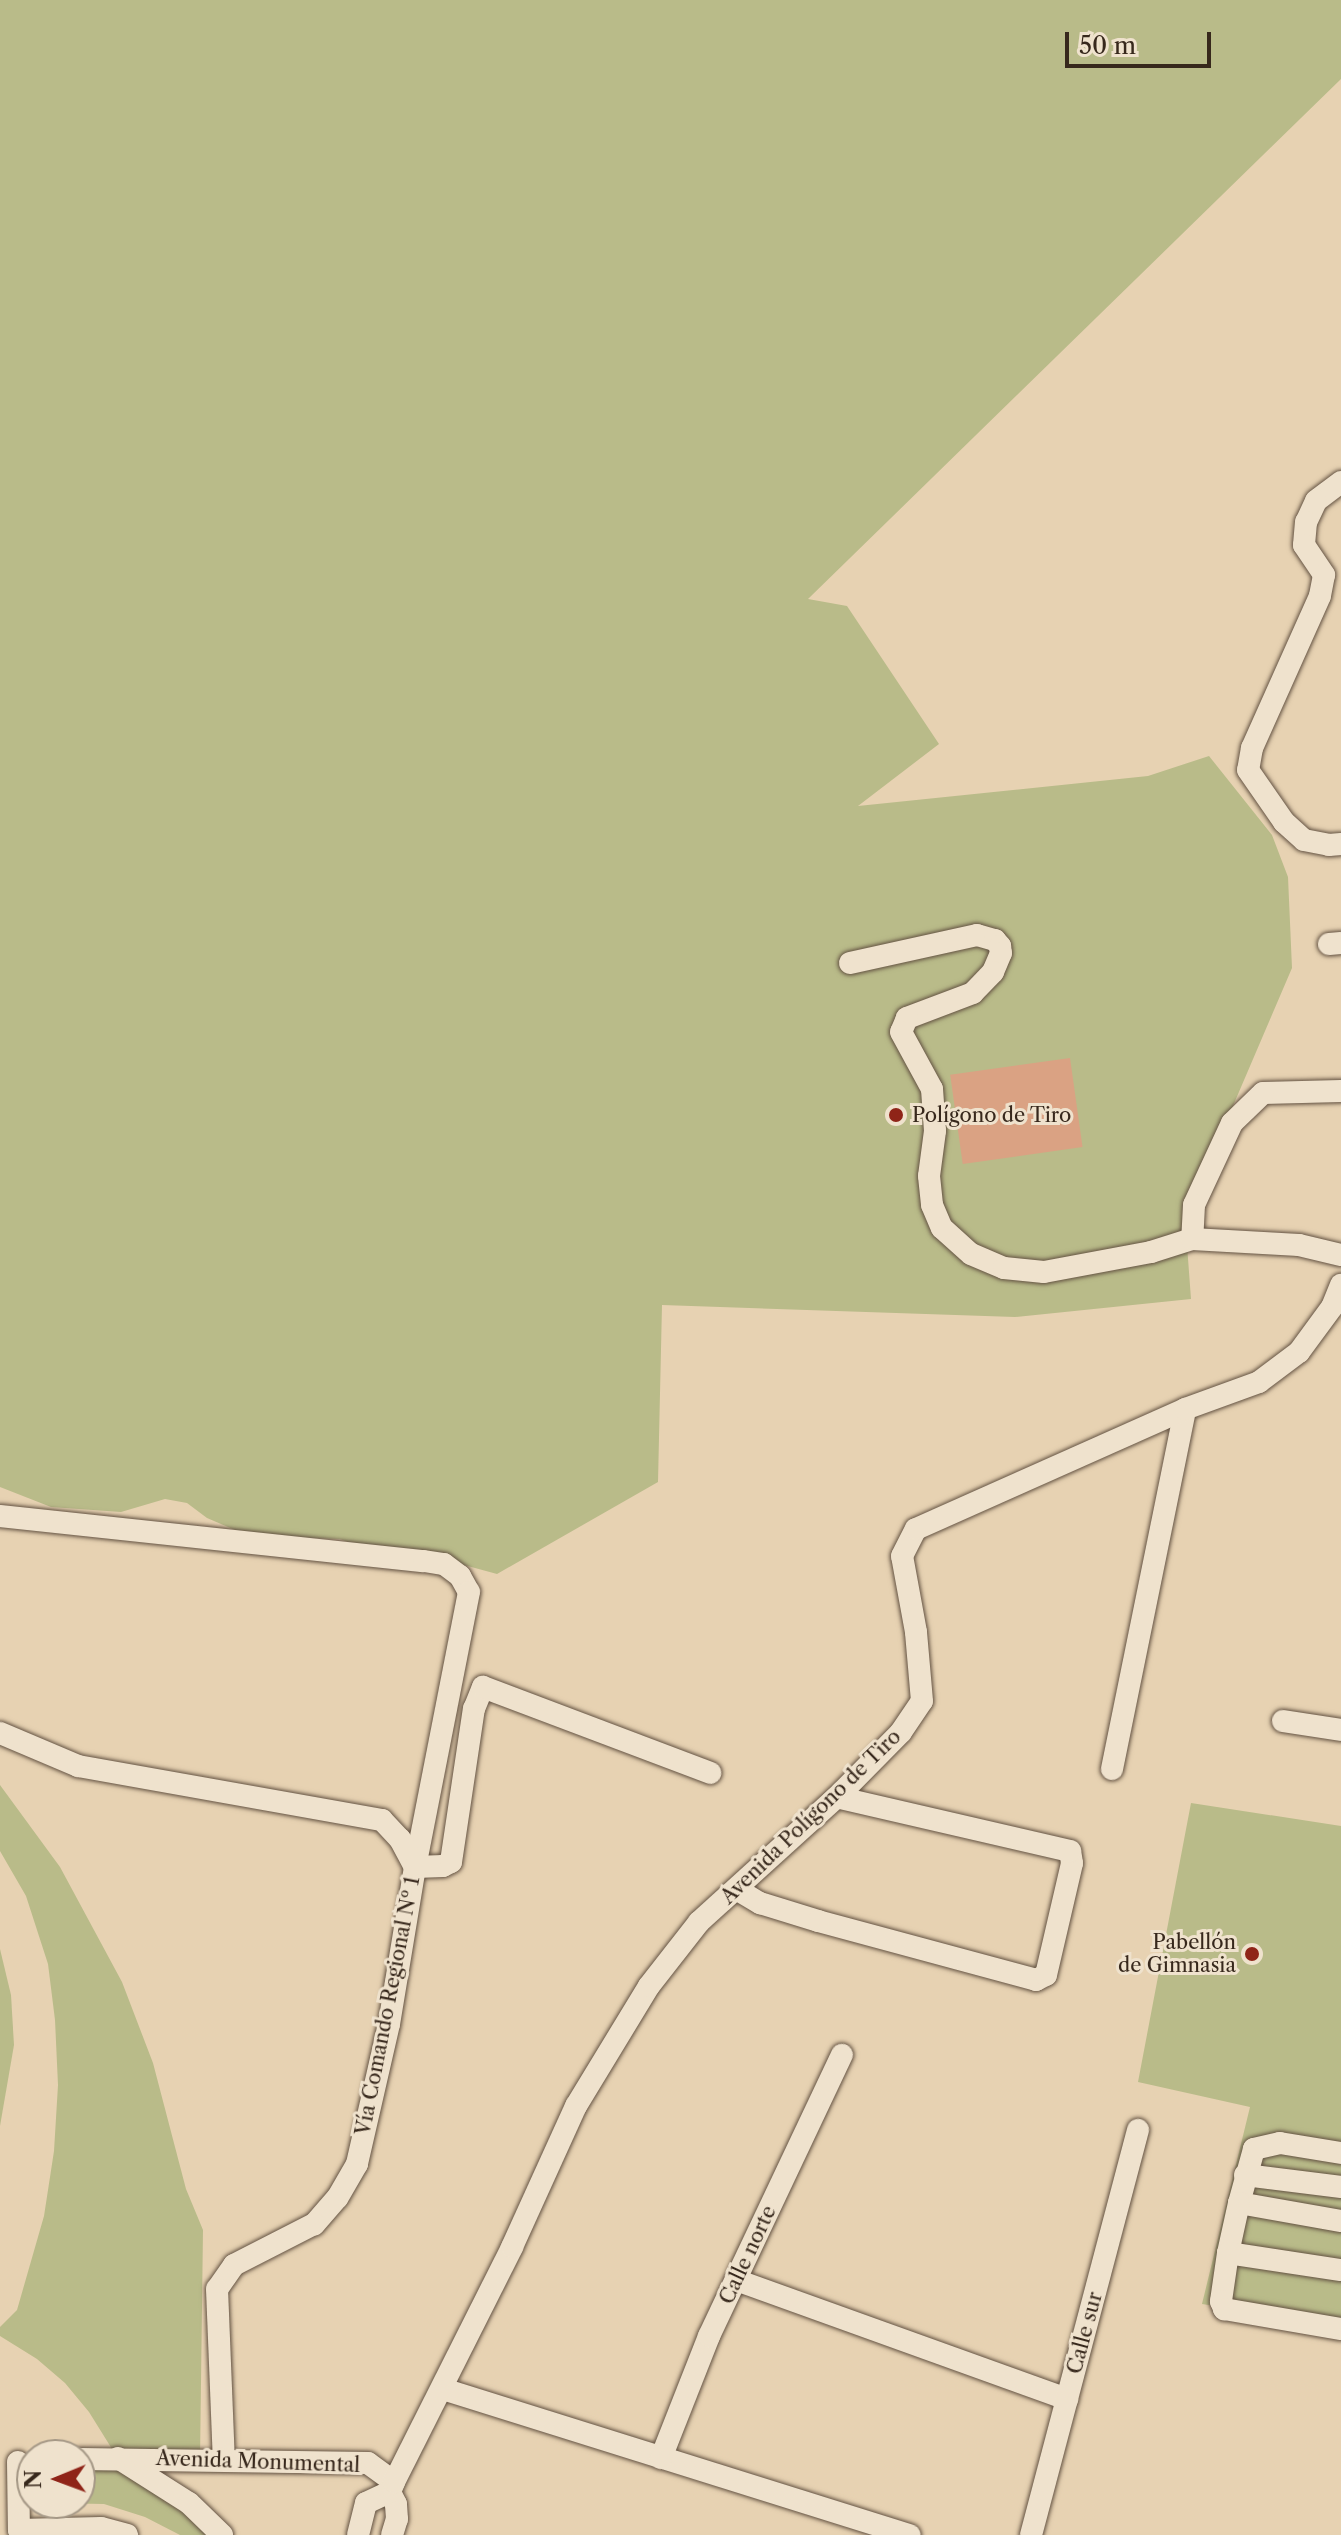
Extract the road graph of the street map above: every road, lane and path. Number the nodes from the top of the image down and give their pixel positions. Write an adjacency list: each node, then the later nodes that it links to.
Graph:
1 (1341, 482): 2 (street)
2 (1341, 844)
3 (850, 963): 5 (street)
4 (1341, 1091): 5 (street)
5 (1192, 1239): 6 (street)
6 (1341, 1255)
7 (1341, 1285): 8 (street, Avenida Polígono de Tiro)
8 (1185, 1409): 13 (street); 15 (street, Avenida Polígono de Tiro)
9 (0, 1516): 16 (street, Vía Comando Regional Nº 1)
10 (1283, 1721): 11 (street)
11 (1341, 1730)
12 (0, 1733): 16 (street)
13 (1112, 1769)
14 (710, 1773): 16 (street)
15 (837, 1797): 17 (street, Avenida Polígono de Tiro); 17 (street)
16 (415, 1867): 34 (street, Vía Comando Regional Nº 1)
17 (738, 1890): 29 (street, Avenida Polígono de Tiro)
18 (842, 2055): 27 (street, Calle norte)
19 (1138, 2130): 30 (street, Calle sur)
20 (1341, 2153): 21 (street)
21 (1245, 2175): 22 (street); 23 (street)
22 (1341, 2187)
23 (1239, 2203): 24 (street); 25 (street)
24 (1341, 2221)
25 (1228, 2253): 26 (street); 28 (street)
26 (1341, 2270)
27 (736, 2280): 30 (street); 32 (street, Calle norte)
28 (1341, 2329)
29 (443, 2389): 32 (street); 35 (street, Avenida Polígono de Tiro)
30 (1067, 2399): 42 (street, Calle sur)
31 (117, 2458): 33 (street, Avenida Monumental); 34 (street, Avenida Monumental); 38 (street, Avenida Monumental)
32 (661, 2458): 41 (street)
33 (96, 2459)
34 (224, 2460): 35 (street, Avenida Monumental)
35 (392, 2487): 39 (street); 40 (street)
36 (19, 2519): 37 (street)
37 (127, 2535)
38 (222, 2535)
39 (358, 2535)
40 (392, 2535)
41 (910, 2535)
42 (1031, 2535)

